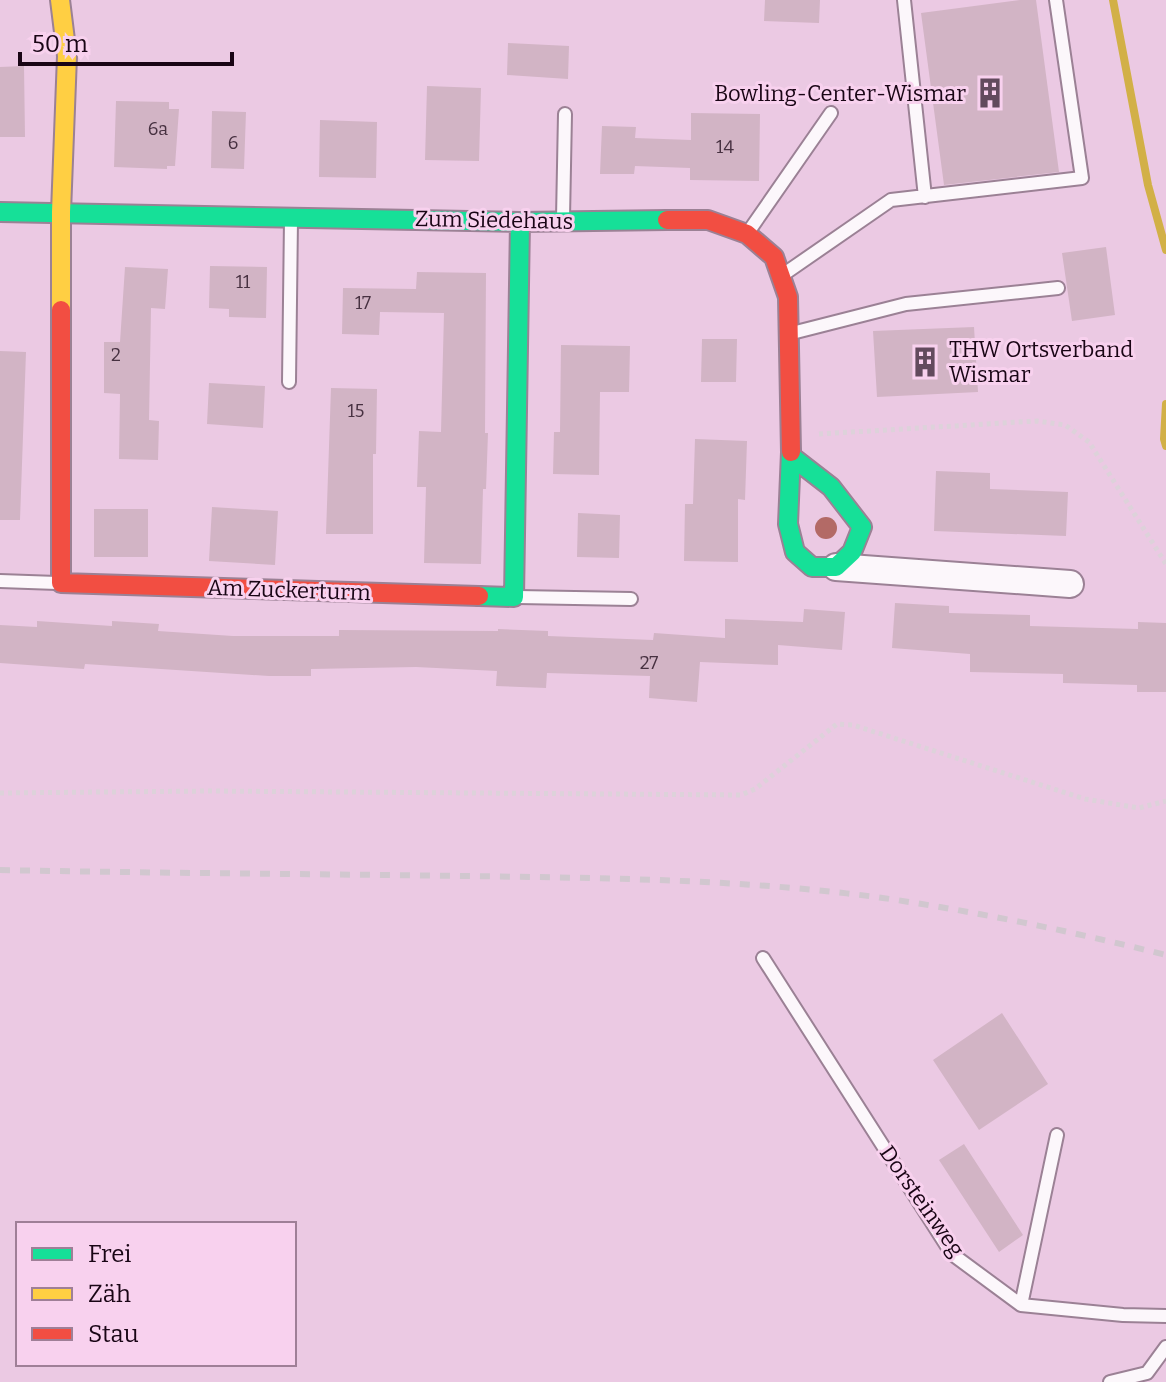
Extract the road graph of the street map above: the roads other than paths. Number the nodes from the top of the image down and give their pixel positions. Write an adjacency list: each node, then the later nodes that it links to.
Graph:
1 (60, 0): 8 (street)
2 (904, 0): 6 (lane)
3 (1056, 0): 6 (lane)
4 (831, 113): 12 (lane)
5 (565, 114): 11 (lane)
6 (925, 197): 13 (lane)
7 (0, 212): 8 (street, Zum Siedehaus)
8 (61, 212): 9 (street, Zum Siedehaus); 20 (street)
9 (291, 217): 10 (street, Zum Siedehaus); 16 (lane)
10 (520, 222): 11 (street, Zum Siedehaus); 22 (street)
11 (563, 222): 12 (street, Zum Siedehaus)
12 (747, 234): 13 (street, Zum Siedehaus)
13 (781, 276): 15 (street, Zum Siedehaus)
14 (1058, 288): 15 (lane)
15 (789, 334): 17 (street, Zum Siedehaus)
16 (289, 382)
17 (791, 456): 18 (street, Zum Siedehaus); 18 (street)
18 (836, 567): 21 (street, Zum Siedehaus)
19 (0, 581): 20 (lane)
20 (61, 583): 22 (street, Am Zuckerturm)
21 (1070, 584)
22 (514, 597): 23 (lane)
23 (631, 599)
24 (763, 958): 26 (lane, Dorsteinweg)
25 (1057, 1135): 26 (lane)
26 (1021, 1305): 27 (lane)
27 (1166, 1316)
28 (1166, 1347): 29 (lane)
29 (1110, 1382)

